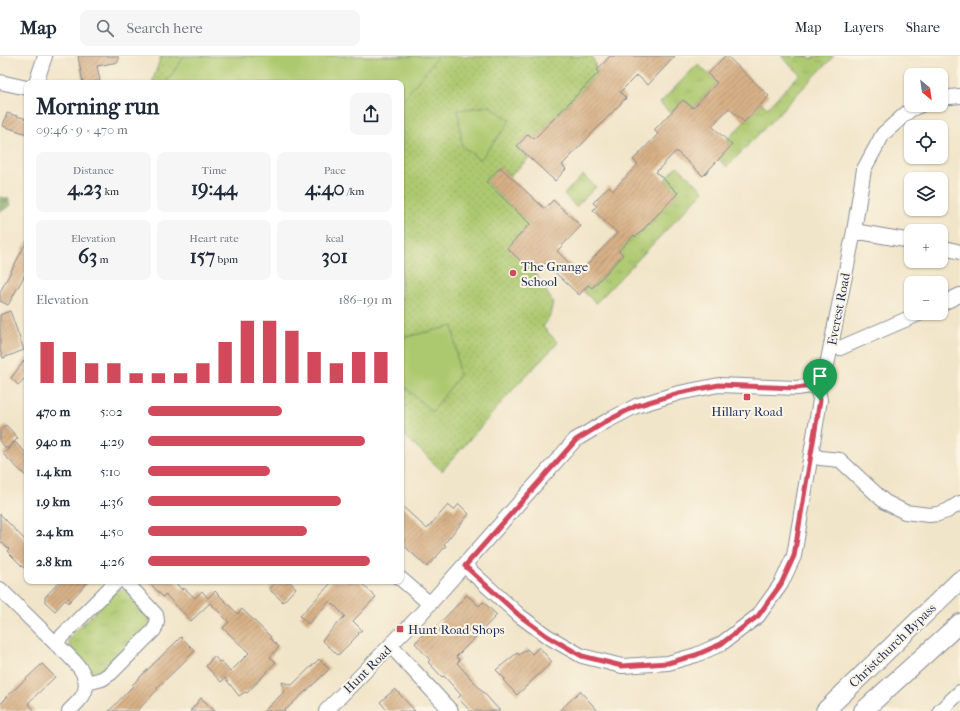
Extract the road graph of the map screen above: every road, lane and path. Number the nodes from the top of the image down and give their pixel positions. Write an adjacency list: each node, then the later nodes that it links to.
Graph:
1 (45, 56): 2 (street)
2 (37, 80)
3 (0, 82): 4 (street)
4 (24, 87)
5 (960, 96): 6 (street)
6 (948, 97)
7 (908, 112): 8 (street, Everest Road)
8 (854, 231): 9 (street); 15 (street, Everest Road)
9 (904, 240)
10 (948, 249): 11 (street)
11 (960, 252)
12 (960, 296): 13 (street)
13 (948, 301)
14 (905, 320): 15 (street)
15 (831, 347): 16 (street, Everest Road)
16 (817, 385): 17 (street); 19 (street, Hunt Road)
17 (812, 454): 18 (street); 19 (street)
18 (960, 503)
19 (465, 566): 25 (street, Hunt Road)
20 (960, 580): 34 (main road, Christchurch Bypass)
21 (404, 582): 25 (street)
22 (114, 584): 27 (street)
23 (128, 584): 29 (street)
24 (0, 589): 27 (street)
25 (430, 604): 28 (street, Hunt Road)
26 (960, 623): 35 (main road)
27 (55, 643): 29 (street)
28 (391, 646): 32 (street, Hunt Road); 33 (street)
29 (87, 683): 31 (street)
30 (960, 692): 36 (street)
31 (68, 711)
32 (326, 711)
33 (451, 711)
34 (825, 711)
35 (863, 711)
36 (940, 711)

